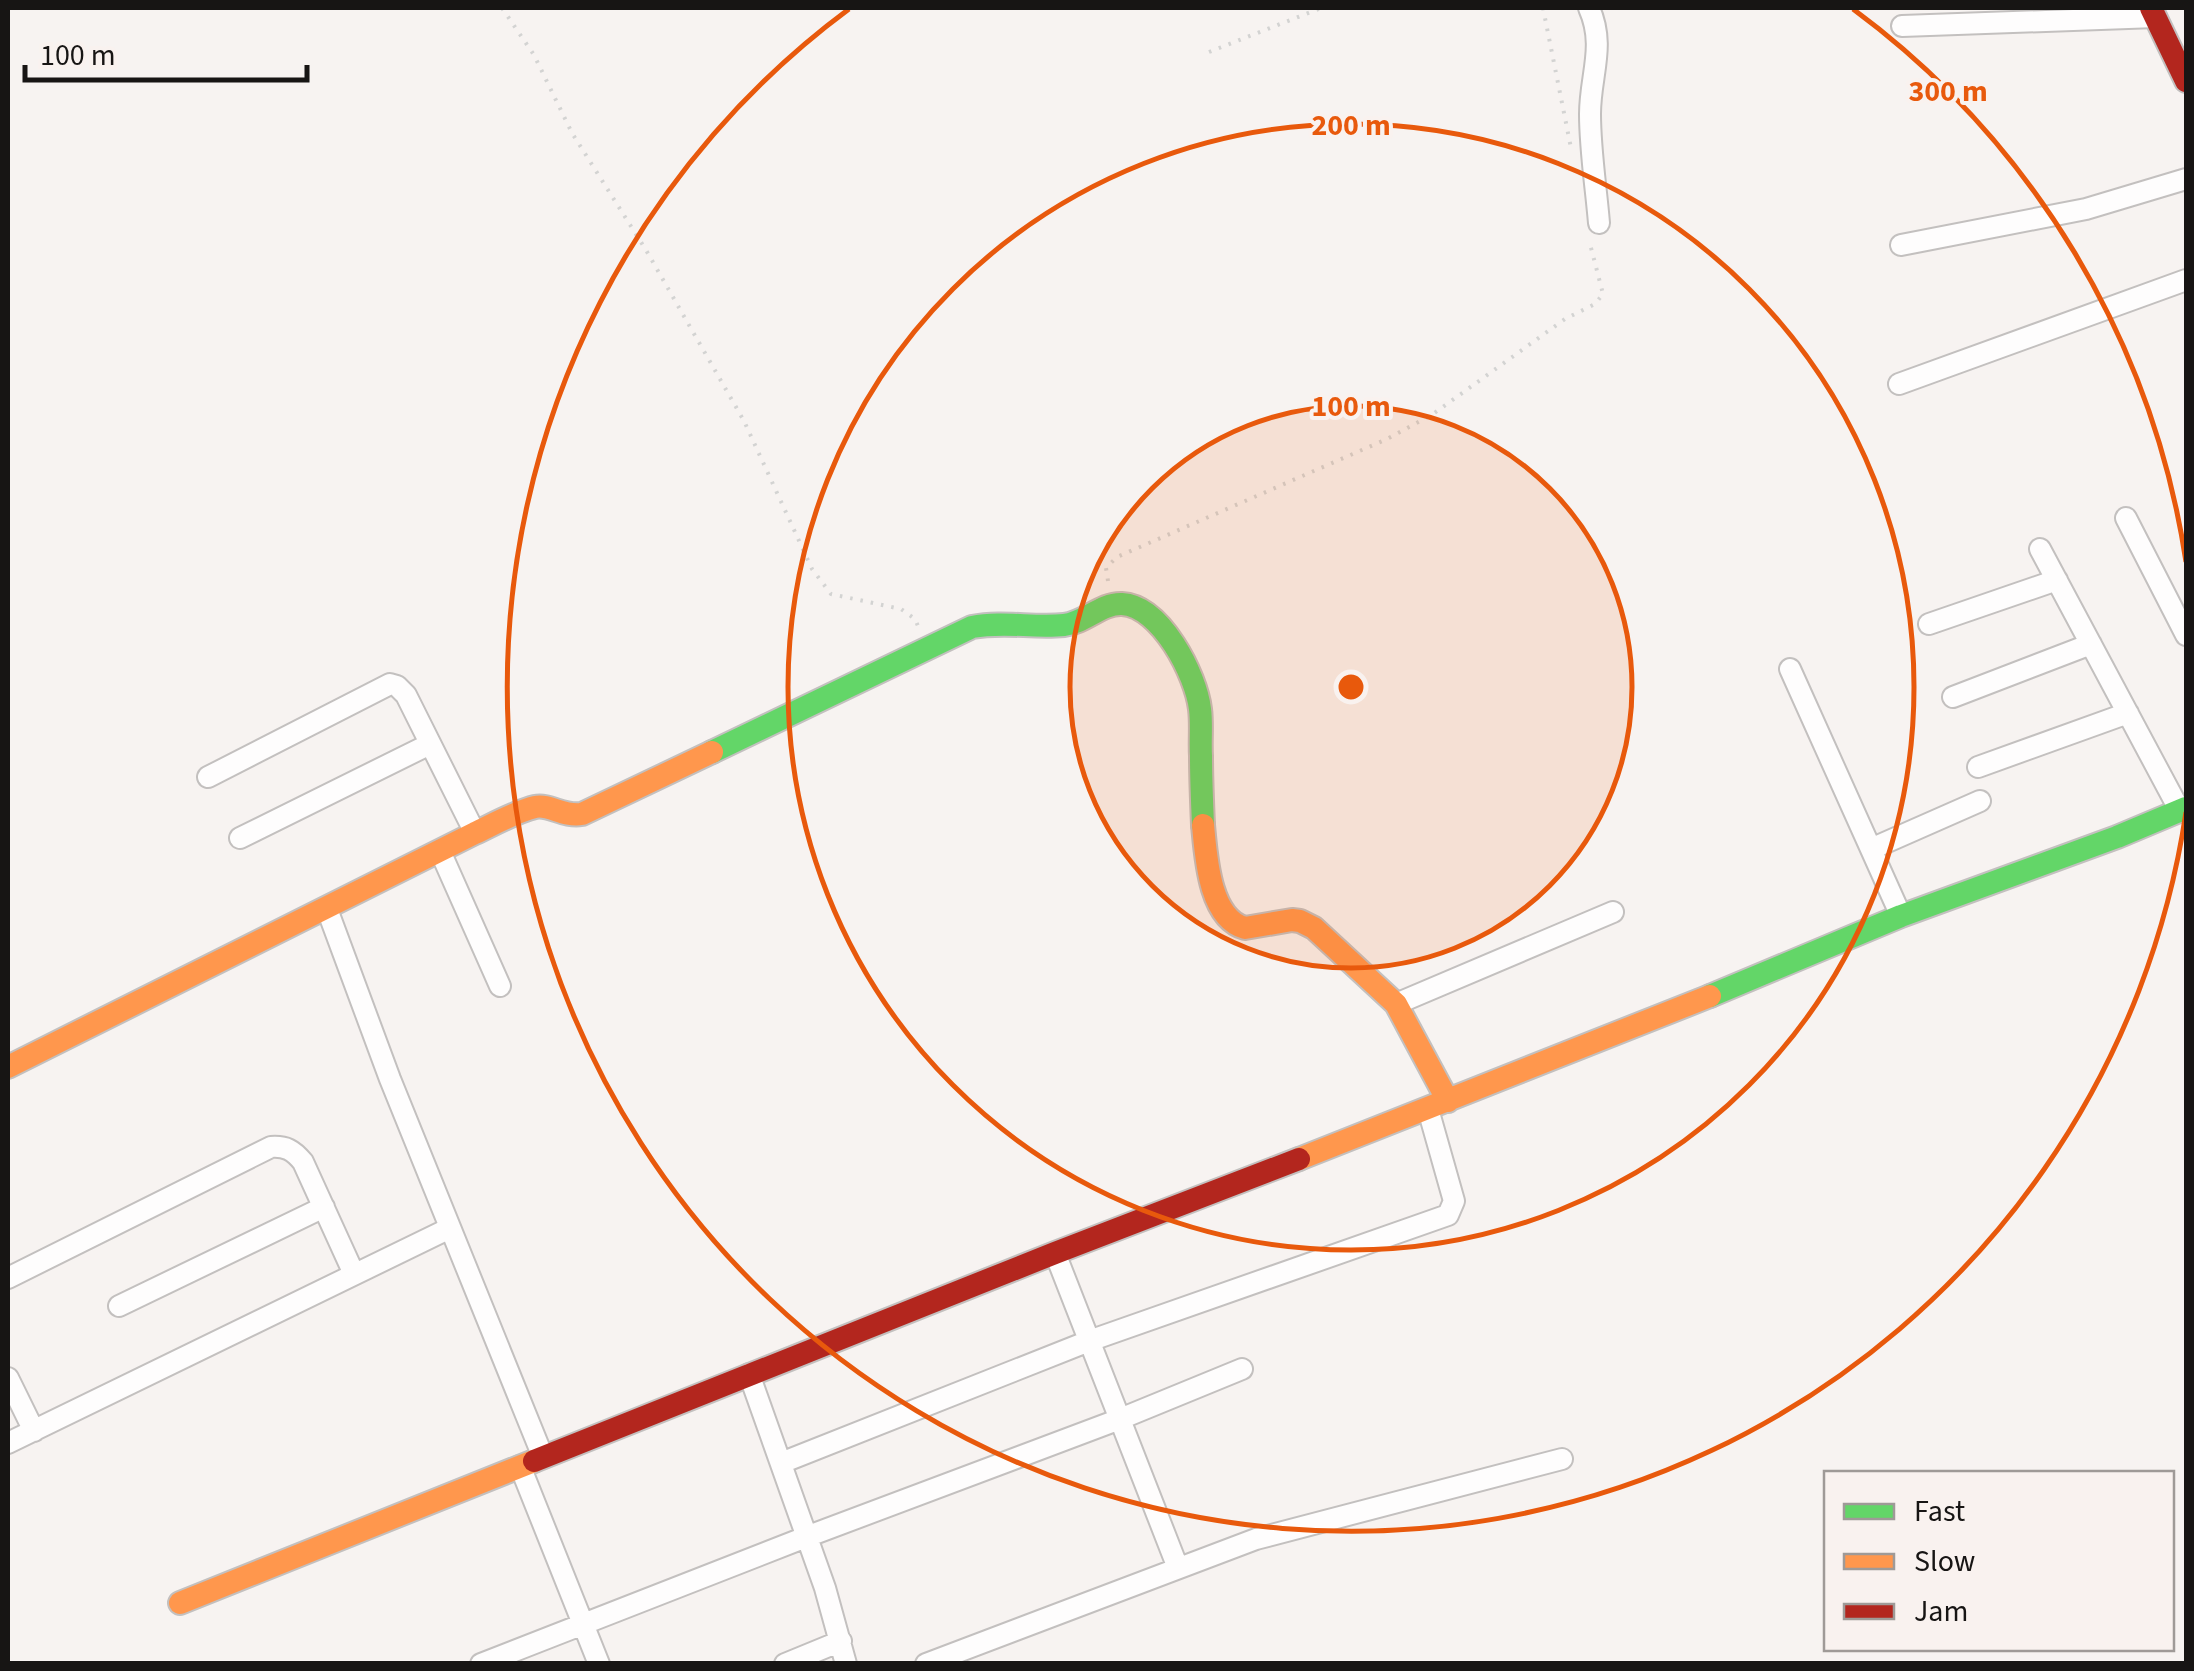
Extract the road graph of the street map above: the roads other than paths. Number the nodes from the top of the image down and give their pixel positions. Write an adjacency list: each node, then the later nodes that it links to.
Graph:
1 (1590, 8): 6 (street)
2 (2153, 12): 3 (street); 4 (street)
3 (1902, 26)
4 (2186, 81)
5 (2186, 180): 7 (street)
6 (1593, 230)
7 (1900, 245)
8 (2186, 280): 9 (street)
9 (1899, 384)
10 (2126, 518): 14 (street)
11 (2040, 549): 12 (street)
12 (2056, 580): 13 (street); 15 (street)
13 (1928, 624)
14 (2186, 635)
15 (2091, 644): 17 (street); 18 (street)
16 (1790, 669): 26 (street)
17 (1953, 697)
18 (2128, 713): 20 (street); 23 (street)
19 (430, 744): 21 (street); 24 (street); 25 (street)
20 (1978, 766)
21 (208, 776)
22 (1980, 802): 26 (street)
23 (2184, 810): 30 (street)
24 (475, 834): 27 (street); 32 (street)
25 (240, 838)
26 (1871, 849): 30 (street)
27 (440, 851): 28 (street); 31 (street)
28 (327, 908): 33 (street); 36 (street)
29 (1613, 912): 32 (street)
30 (1901, 916): 34 (street)
31 (500, 986)
32 (1396, 1004): 34 (street)
33 (8, 1067)
34 (1438, 1105): 37 (street); 41 (street)
35 (324, 1207): 38 (street); 39 (street); 40 (street)
36 (450, 1228): 38 (street); 48 (street)
37 (1055, 1253): 41 (street); 43 (street)
38 (354, 1274): 46 (street)
39 (8, 1278)
40 (119, 1306)
41 (1089, 1341): 45 (street); 50 (street)
42 (1242, 1369): 45 (street)
43 (749, 1374): 48 (street); 50 (street)
44 (8, 1378): 46 (street)
45 (1120, 1419): 52 (street); 53 (street)
46 (34, 1431): 47 (street)
47 (8, 1443)
48 (543, 1457): 51 (street)
49 (1562, 1459): 53 (street)
50 (780, 1463): 52 (street)
51 (520, 1466): 54 (street); 55 (street)
52 (806, 1537): 55 (street); 56 (street)
53 (1178, 1568): 61 (street)
54 (180, 1603)
55 (584, 1624): 57 (street); 58 (street)
56 (841, 1641): 59 (street); 60 (street)
57 (482, 1664)
58 (599, 1664)
59 (785, 1664)
60 (846, 1664)
61 (926, 1664)

